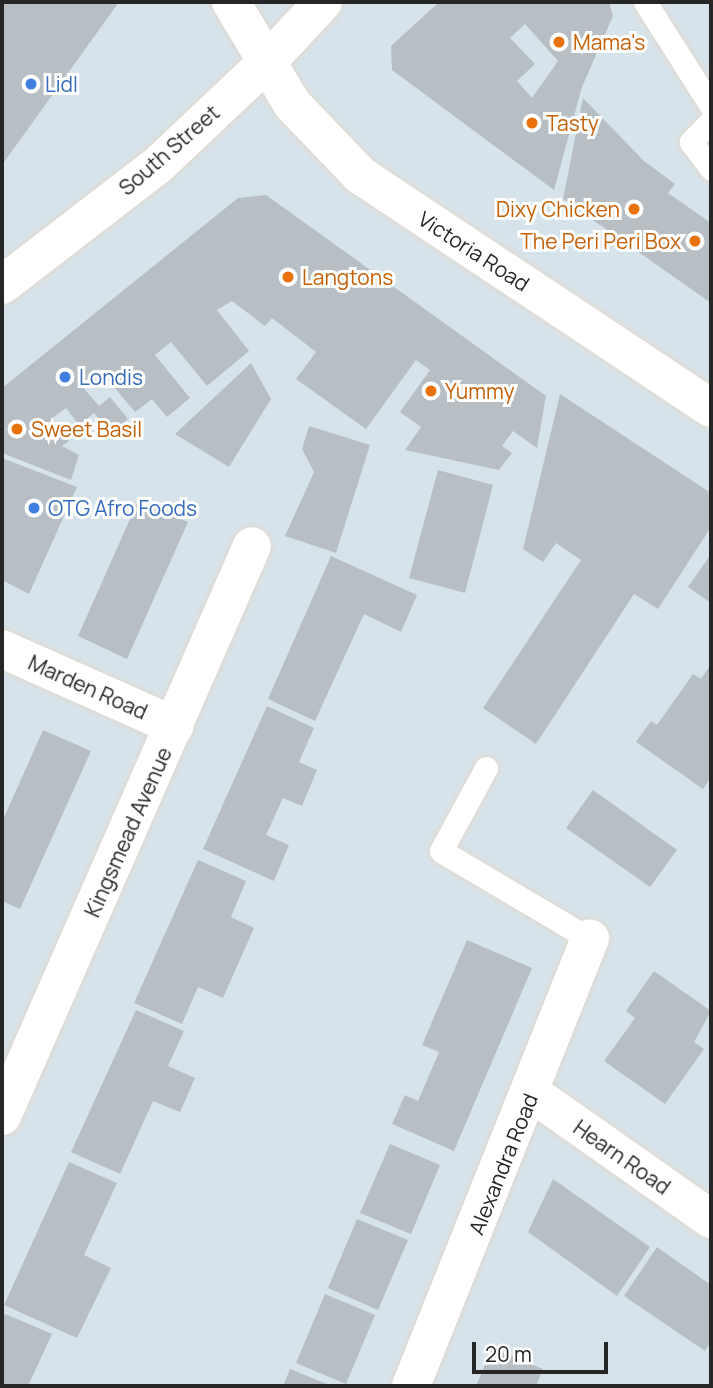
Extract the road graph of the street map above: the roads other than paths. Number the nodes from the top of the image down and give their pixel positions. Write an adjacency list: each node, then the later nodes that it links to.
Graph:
1 (231, 2): 4 (street, Victoria Road)
2 (323, 2): 4 (street, South Street)
3 (645, 2): 5 (lane)
4 (267, 62): 8 (street, South Street); 9 (street, Victoria Road)
5 (711, 106)
6 (711, 121): 7 (lane)
7 (711, 169)
8 (2, 285)
9 (711, 408)
10 (252, 546): 12 (street, Kingsmead Avenue)
11 (2, 649): 12 (street, Marden Road)
12 (175, 726): 16 (street, Kingsmead Avenue)
13 (486, 768): 14 (lane)
14 (590, 939): 15 (street, Alexandra Road)
15 (533, 1094): 17 (street, Hearn Road); 18 (street, Alexandra Road)
16 (2, 1116)
17 (711, 1219)
18 (411, 1386)

